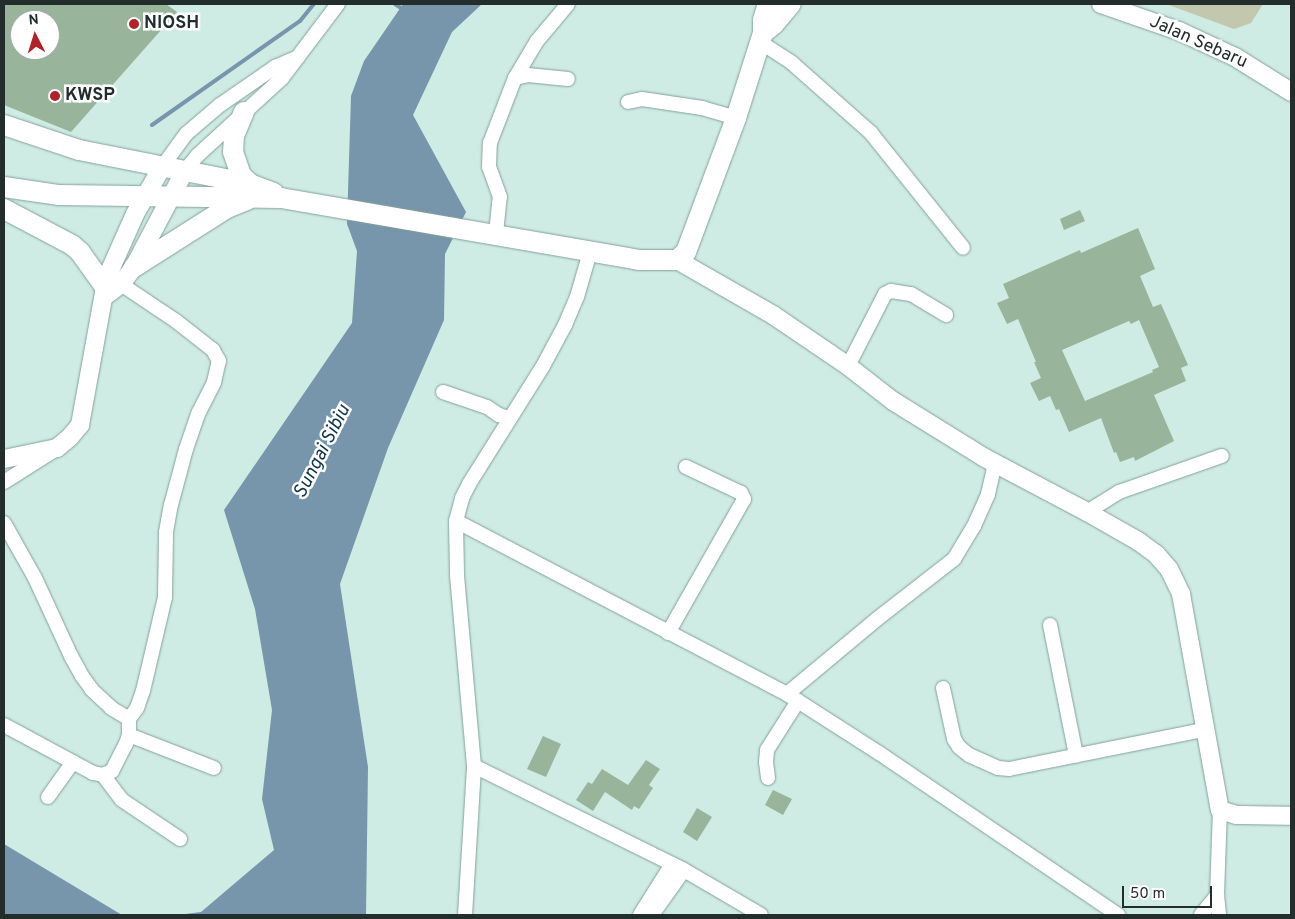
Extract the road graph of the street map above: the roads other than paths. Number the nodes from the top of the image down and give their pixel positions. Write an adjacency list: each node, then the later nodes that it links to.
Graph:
1 (338, 4): 8 (street)
2 (568, 4): 9 (street)
3 (768, 4): 7 (main road)
4 (791, 4): 7 (main road)
5 (1101, 4): 12 (street, Jalan Sebaru)
6 (1135, 4): 11 (street, Jalan Sebaru)
7 (761, 38): 15 (main road); 25 (street)
8 (298, 57): 14 (street); 17 (street)
9 (515, 78): 10 (street); 24 (street)
10 (568, 79)
11 (1291, 82)
12 (1291, 92)
13 (628, 102): 15 (street)
14 (244, 112): 18 (street); 20 (main road)
15 (736, 118): 27 (main road)
16 (4, 125): 17 (main road)
17 (162, 167): 18 (main road); 21 (street)
18 (184, 172): 20 (main road); 22 (street)
19 (4, 186): 21 (main road)
20 (252, 191): 22 (main road); 24 (main road); 28 (main road)
21 (146, 195): 22 (main road); 29 (street)
22 (172, 195): 28 (street)
23 (4, 209): 29 (main road)
24 (496, 234): 26 (main road)
25 (963, 248)
26 (590, 252): 27 (main road); 33 (street)
27 (677, 260): 31 (street)
28 (134, 267): 29 (street)
29 (110, 289): 34 (street); 47 (street)
30 (946, 315): 31 (street)
31 (848, 366): 37 (street)
32 (443, 392): 33 (street)
33 (509, 418): 41 (street)
34 (57, 448): 36 (street); 39 (street)
35 (1222, 456): 40 (street)
36 (4, 459)
37 (994, 464): 40 (street); 46 (street)
38 (686, 466): 44 (street)
39 (4, 482)
40 (1087, 512): 49 (street)
41 (456, 521): 44 (street); 53 (street)
42 (4, 523): 47 (street)
43 (1050, 626): 51 (street)
44 (668, 633): 46 (street)
45 (943, 688): 51 (street)
46 (792, 698): 56 (street); 67 (street)
47 (129, 719): 50 (street)
48 (4, 725): 52 (street)
49 (1207, 729): 51 (street); 58 (street)
50 (129, 735): 54 (street); 55 (street)
51 (1076, 754)
52 (74, 762): 55 (street); 57 (street)
53 (474, 766): 61 (street); 63 (street)
54 (214, 768)
55 (103, 775): 60 (street)
56 (768, 778)
57 (48, 797)
58 (1220, 810): 59 (street); 62 (street)
59 (1291, 816)
60 (180, 839)
61 (678, 867): 64 (street); 65 (street); 66 (street)
62 (1217, 895): 68 (street); 69 (street)
63 (465, 915)
64 (640, 915)
65 (652, 915)
66 (761, 915)
67 (1118, 915)
68 (1201, 915)
69 (1219, 915)

